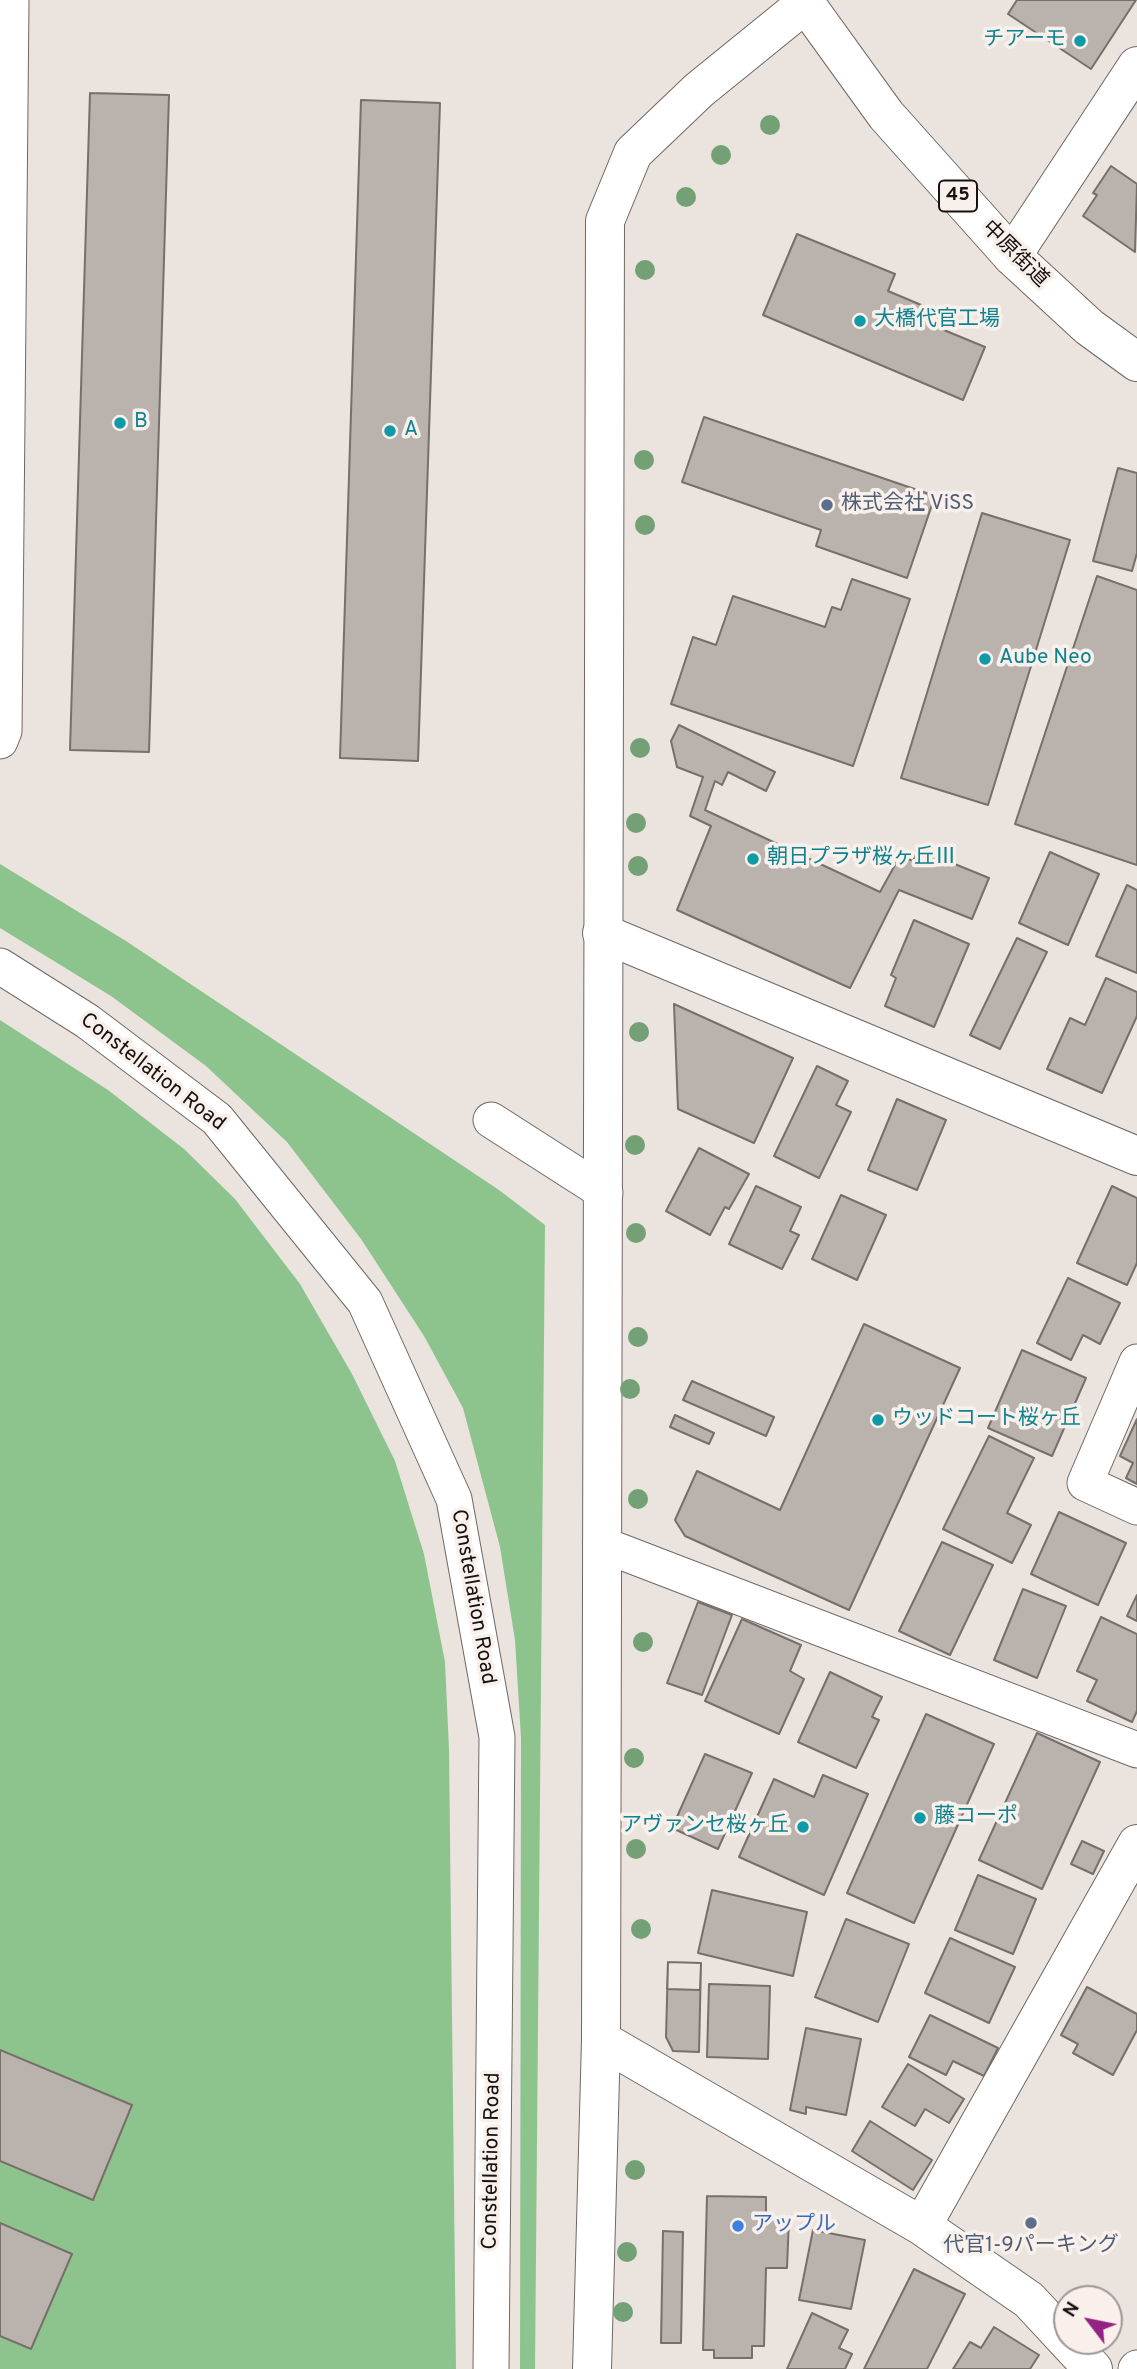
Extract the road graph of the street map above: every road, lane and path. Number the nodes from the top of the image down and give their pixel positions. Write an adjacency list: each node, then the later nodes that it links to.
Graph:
1 (11, 0): 6 (lane)
2 (804, 2): 4 (street, 中原街道 / 45); 7 (street)
3 (1137, 66): 4 (street)
4 (1012, 256): 5 (street, 中原街道 / 45)
5 (1137, 362)
6 (0, 741)
7 (602, 933): 10 (street); 11 (street)
8 (0, 965): 19 (lane, Constellation Road)
9 (491, 1120): 11 (lane)
10 (1137, 1156)
11 (605, 1192): 14 (street)
12 (1137, 1362): 13 (lane)
13 (1137, 1507)
14 (601, 1544): 15 (lane); 17 (street)
15 (1137, 1750)
16 (1137, 1844): 18 (street)
17 (601, 2040): 18 (street); 20 (street)
18 (922, 2226): 21 (street)
19 (491, 2369)
20 (592, 2369)
21 (1093, 2369)

